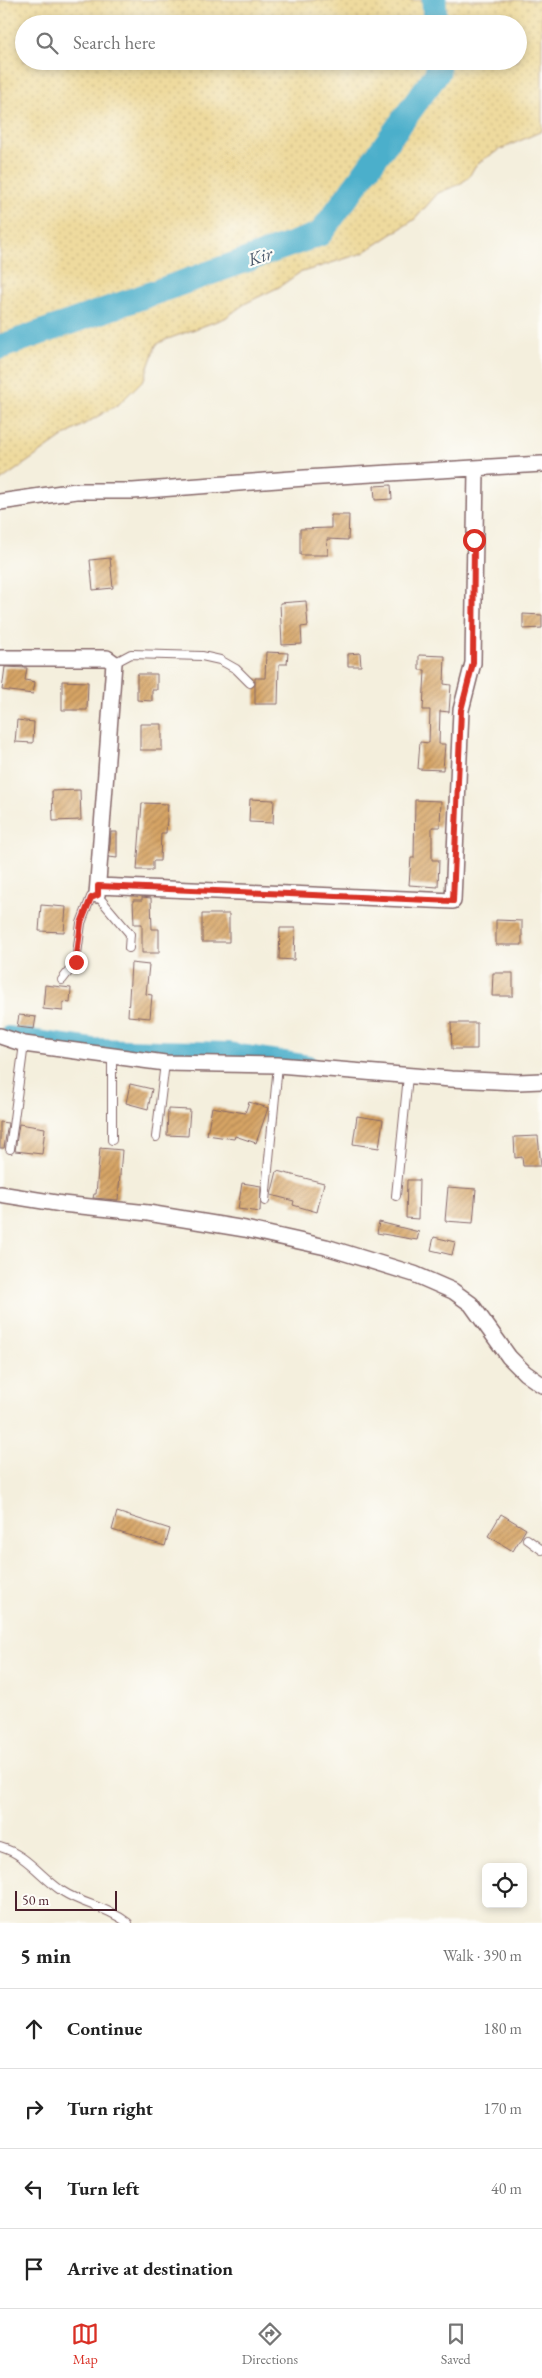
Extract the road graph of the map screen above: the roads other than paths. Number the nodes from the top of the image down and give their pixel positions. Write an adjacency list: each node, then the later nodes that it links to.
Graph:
1 (542, 464): 2 (street)
2 (476, 470): 3 (street); 7 (street)
3 (0, 502)
4 (0, 658): 5 (street)
5 (114, 663): 6 (lane); 7 (street)
6 (250, 683)
7 (98, 890): 8 (lane); 9 (lane)
8 (129, 948)
9 (62, 980)
10 (0, 1036): 11 (street)
11 (24, 1044): 12 (street); 19 (lane)
12 (112, 1055): 13 (street); 18 (lane)
13 (165, 1063): 14 (street); 17 (lane)
14 (278, 1065): 15 (street); 22 (lane)
15 (408, 1076): 16 (street); 21 (lane)
16 (542, 1081)
17 (156, 1137)
18 (112, 1140)
19 (10, 1149)
20 (0, 1194): 23 (street)
21 (396, 1196)
22 (265, 1201)
23 (542, 1386)
24 (527, 1539): 25 (lane)
25 (542, 1550)
26 (0, 1847): 27 (lane)
27 (128, 1923)

